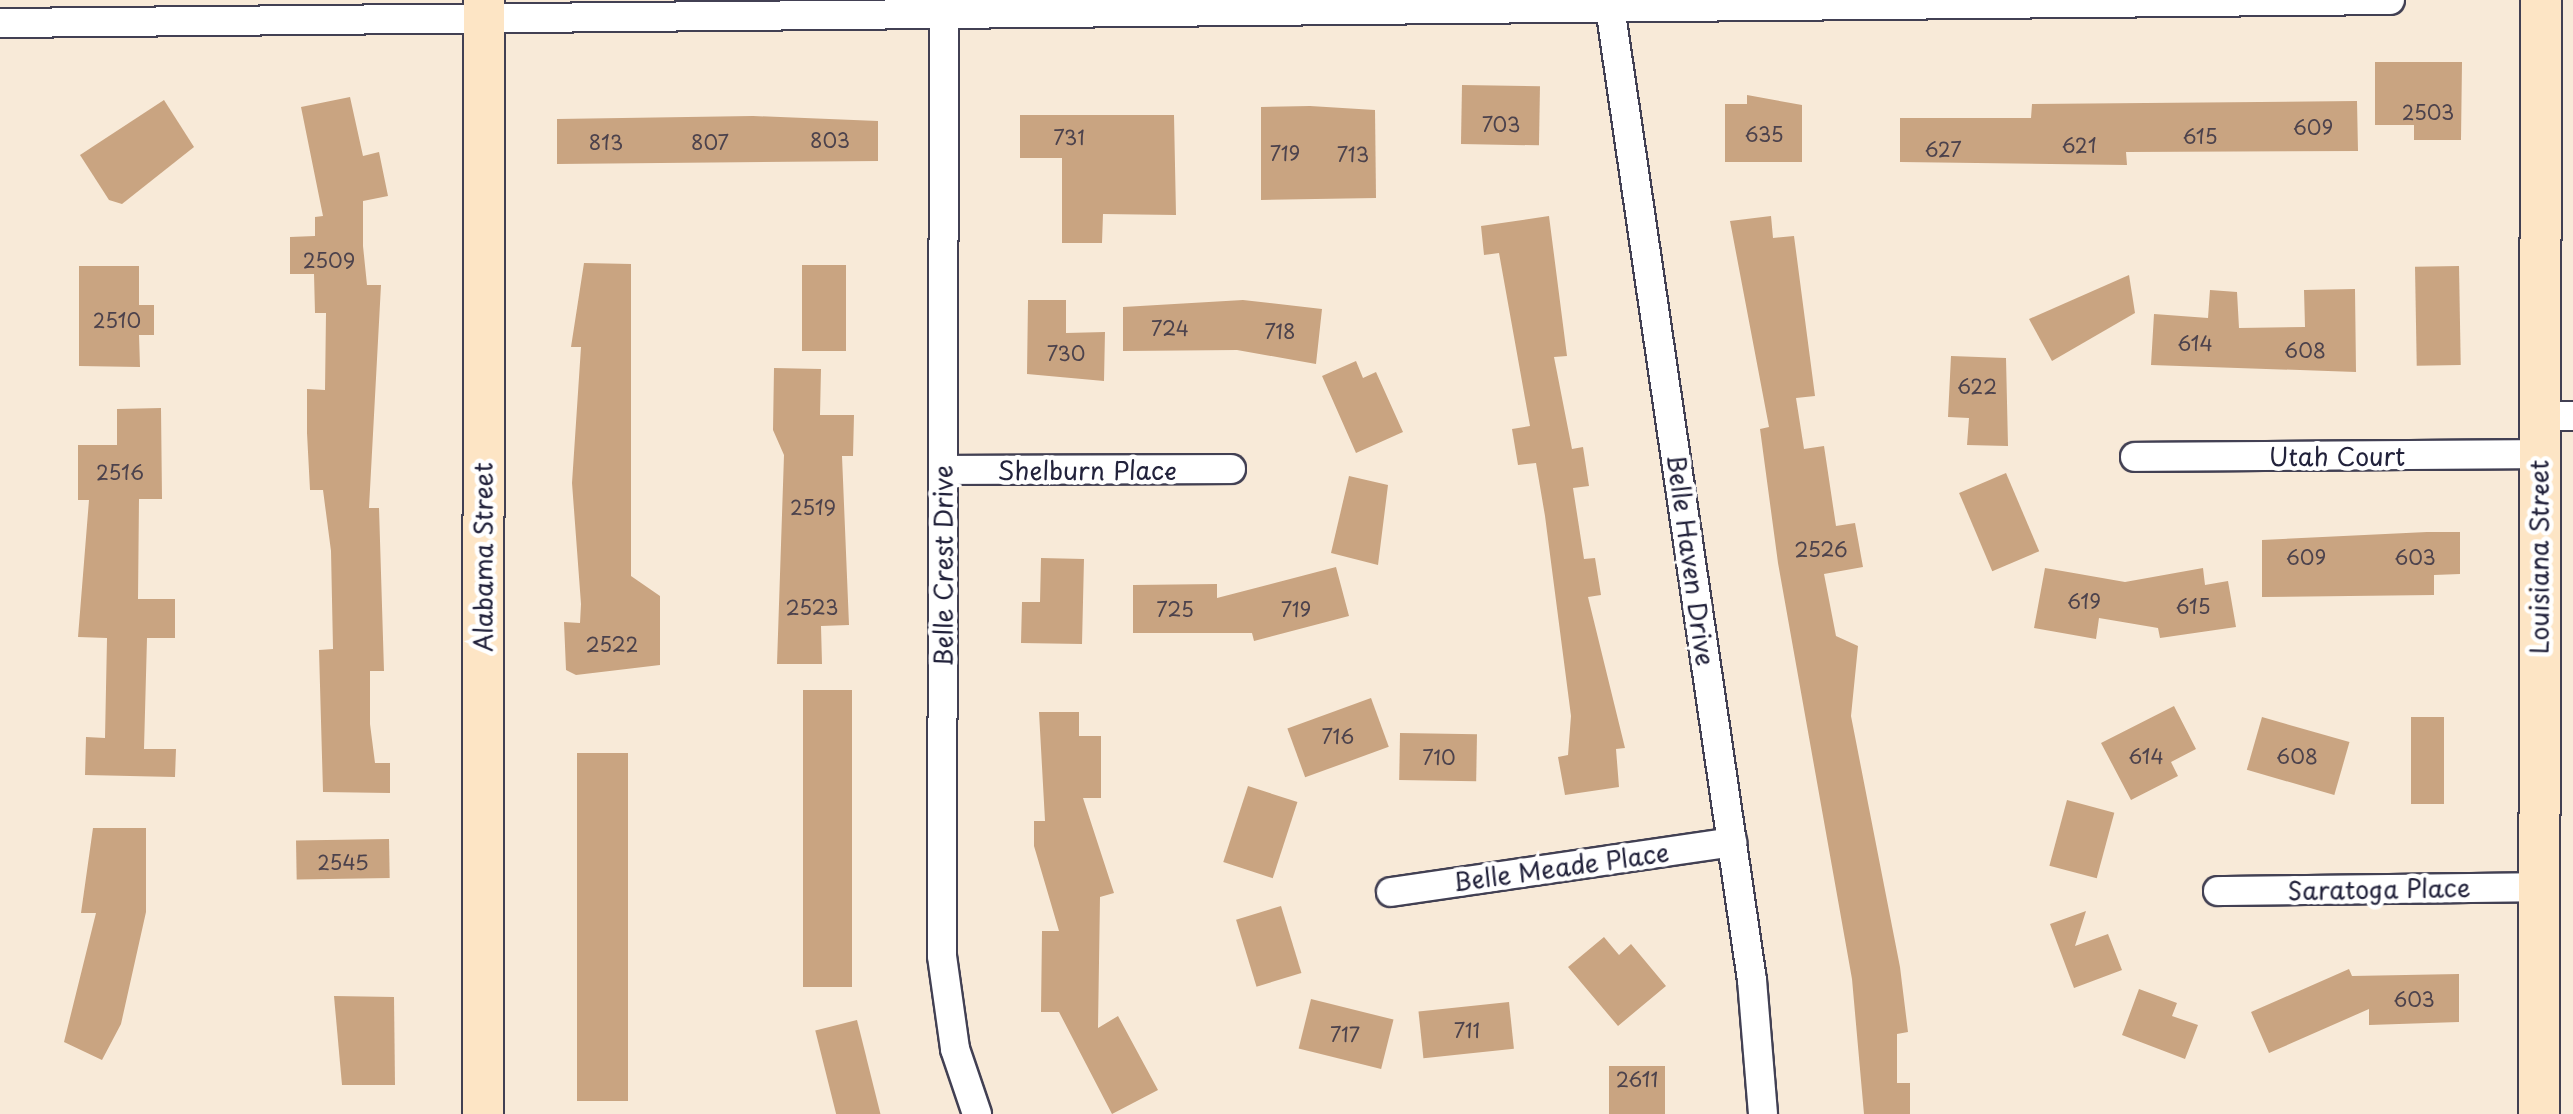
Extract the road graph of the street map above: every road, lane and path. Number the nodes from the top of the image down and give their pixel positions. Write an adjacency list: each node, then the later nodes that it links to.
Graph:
1 (2390, 0): 3 (street)
2 (2541, 0): 7 (street, Louisiana Street)
3 (1610, 7): 5 (street); 11 (street, Belle Haven Drive)
4 (484, 9): 5 (street); 6 (street); 15 (street, Alabama Street)
5 (944, 13): 10 (street, Belle Crest Drive)
6 (0, 23)
7 (2551, 429): 8 (street, Utah Court); 12 (street, Louisiana Street)
8 (2135, 457)
9 (1231, 469): 10 (street, Shelburn Place)
10 (943, 470): 16 (street, Belle Crest Drive)
11 (1732, 842): 14 (street, Belle Meade Place); 17 (street, Belle Haven Drive)
12 (2540, 886): 13 (street, Saratoga Place); 18 (street, Louisiana Street)
13 (2218, 890)
14 (1391, 892)
15 (483, 1114)
16 (977, 1114)
17 (1763, 1114)
18 (2539, 1114)

